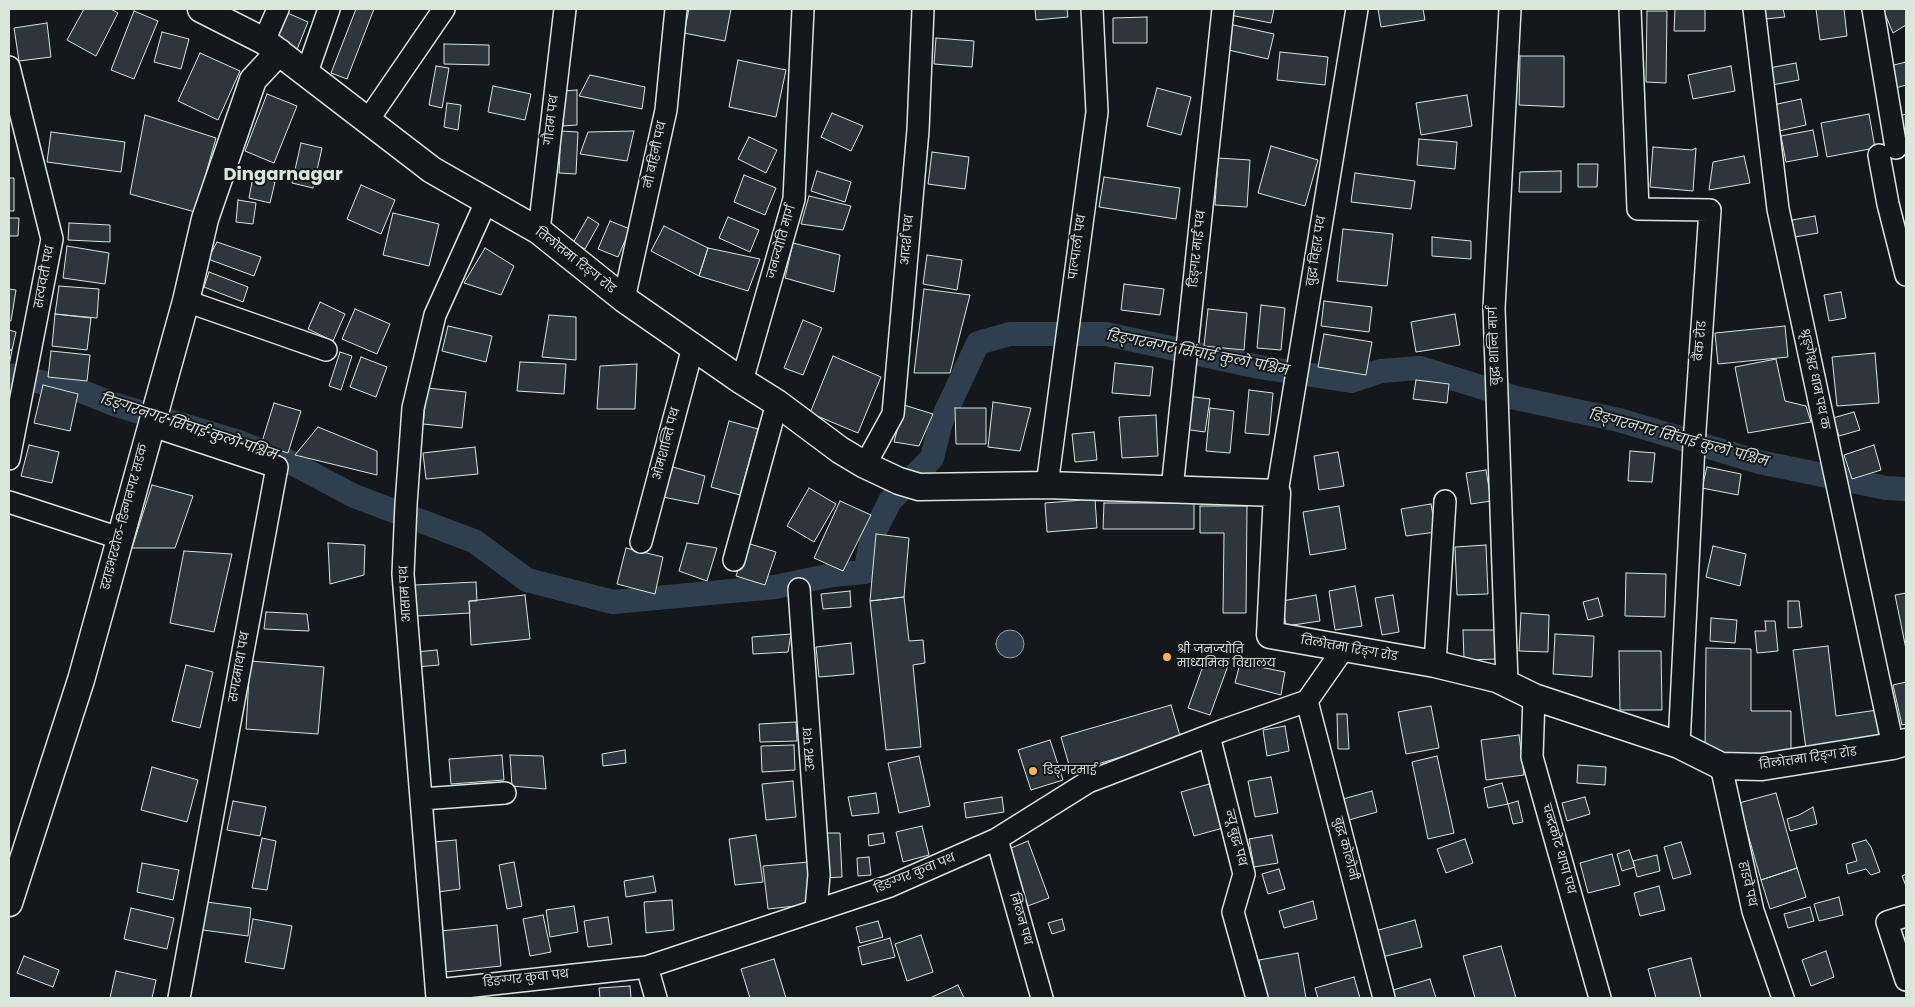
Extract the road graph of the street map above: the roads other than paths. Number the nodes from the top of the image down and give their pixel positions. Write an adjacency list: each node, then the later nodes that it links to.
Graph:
1 (201, 9): 16 (street, तिलोत्तमा रिङ्ग रोड)
2 (278, 9): 16 (street)
3 (329, 9): 18 (street)
4 (444, 9): 19 (street)
5 (565, 9): 21 (street, गौतम पथ)
6 (676, 9): 23 (street, नौ बहिनी पथ)
7 (803, 9): 27 (street, जनज्योति मार्ग)
8 (923, 9): 31 (street, आदर्श पथ)
9 (1092, 9): 32 (street, पाल्पाली पथ)
10 (1224, 9): 33 (street, डिङ्गर माई पथ)
11 (1357, 9): 34 (street, बुद्ध विहार पथ)
12 (1510, 9): 43 (street, बुद्ध शान्ति मार्ग)
13 (1630, 9): 48 (street, बैंक रोड)
14 (1754, 9): 47 (street, श्रृङ्गेश्वर धाम पथ क)
15 (1873, 9): 22 (street)
16 (271, 47): 18 (street, तिलोत्तमा रिङ्ग रोड); 24 (street, डराइभरटोल-डिन्गनगर सडक)
17 (9, 67): 30 (street, सत्यवती पथ)
18 (306, 75): 19 (street, तिलोत्तमा रिङ्ग रोड)
19 (368, 120): 20 (street, तिलोत्तमा रिङ्ग रोड)
20 (486, 202): 21 (street, तिलोत्तमा रिङ्ग रोड); 51 (street, आसाम पथ)
21 (539, 231): 23 (street, तिलोत्तमा रिङ्ग रोड)
22 (1906, 275)
23 (624, 299): 25 (street, तिलोत्तमा रिङ्ग रोड)
24 (186, 301): 26 (street); 29 (street, डराइभरटोल-डिन्गनगर सडक)
25 (693, 346): 27 (street, तिलोत्तमा रिङ्ग रोड); 38 (street, ओमशान्ति पथ)
26 (326, 350)
27 (742, 381): 28 (street, तिलोत्तमा रिङ्ग रोड)
28 (777, 403): 31 (street, तिलोत्तमा रिङ्ग रोड); 39 (street)
29 (153, 417): 37 (street, डराइभरटोल-डिन्गनगर सडक); 59 (street, सगरमाथा पथ)
30 (9, 459)
31 (865, 465): 32 (street, तिलोत्तमा रिङ्ग रोड)
32 (1047, 485): 33 (street, तिलोत्तमा रिङ्ग रोड)
33 (1172, 489): 34 (street, तिलोत्तमा रिङ्ग रोड)
34 (1277, 493): 41 (street, तिलोत्तमा रिङ्ग रोड)
35 (1445, 501): 42 (street)
36 (9, 502): 37 (street)
37 (119, 538): 53 (street, डराइभरटोल-डिन्गनगर सडक)
38 (641, 542)
39 (734, 560)
40 (799, 589): 54 (street, उमर पथ)
41 (1344, 648): 42 (street, तिलोत्तमा रिङ्ग रोड); 45 (street)
42 (1435, 664): 43 (street, तिलोत्तमा रिङ्ग रोड)
43 (1507, 683): 44 (street, तिलोत्तमा रिङ्ग रोड)
44 (1534, 697): 48 (street, तिलोत्तमा रिङ्ग रोड); 64 (street, चन्द्रकोट थापा पथ)
45 (1307, 700): 46 (street, डिङग्गर कुवा पथ); 63 (street, बुद्ध कोलोनी)
46 (1209, 736): 52 (street, डिङग्गर कुवा पथ); 62 (street, न्यू बुद्ध पथ)
47 (1900, 744): 49 (street, तिलोत्तमा रिङ्ग रोड)
48 (1680, 745): 49 (street, तिलोत्तमा रिङ्ग रोड)
49 (1721, 766): 65 (street, हाइवे पथ)
50 (505, 793): 51 (street)
51 (422, 799): 58 (street, आसाम पथ)
52 (997, 839): 54 (street, डिङग्गर कुवा पथ); 61 (street, मिलन पथ)
53 (9, 903)
54 (816, 909): 56 (street, डिङग्गर कुवा पथ)
55 (1906, 916): 57 (street)
56 (647, 967): 58 (street, डिङग्गर कुवा पथ); 60 (street)
57 (1906, 980)
58 (437, 994)
59 (179, 998)
60 (656, 998)
61 (1042, 998)
62 (1257, 998)
63 (1384, 998)
64 (1600, 998)
65 (1783, 998)

